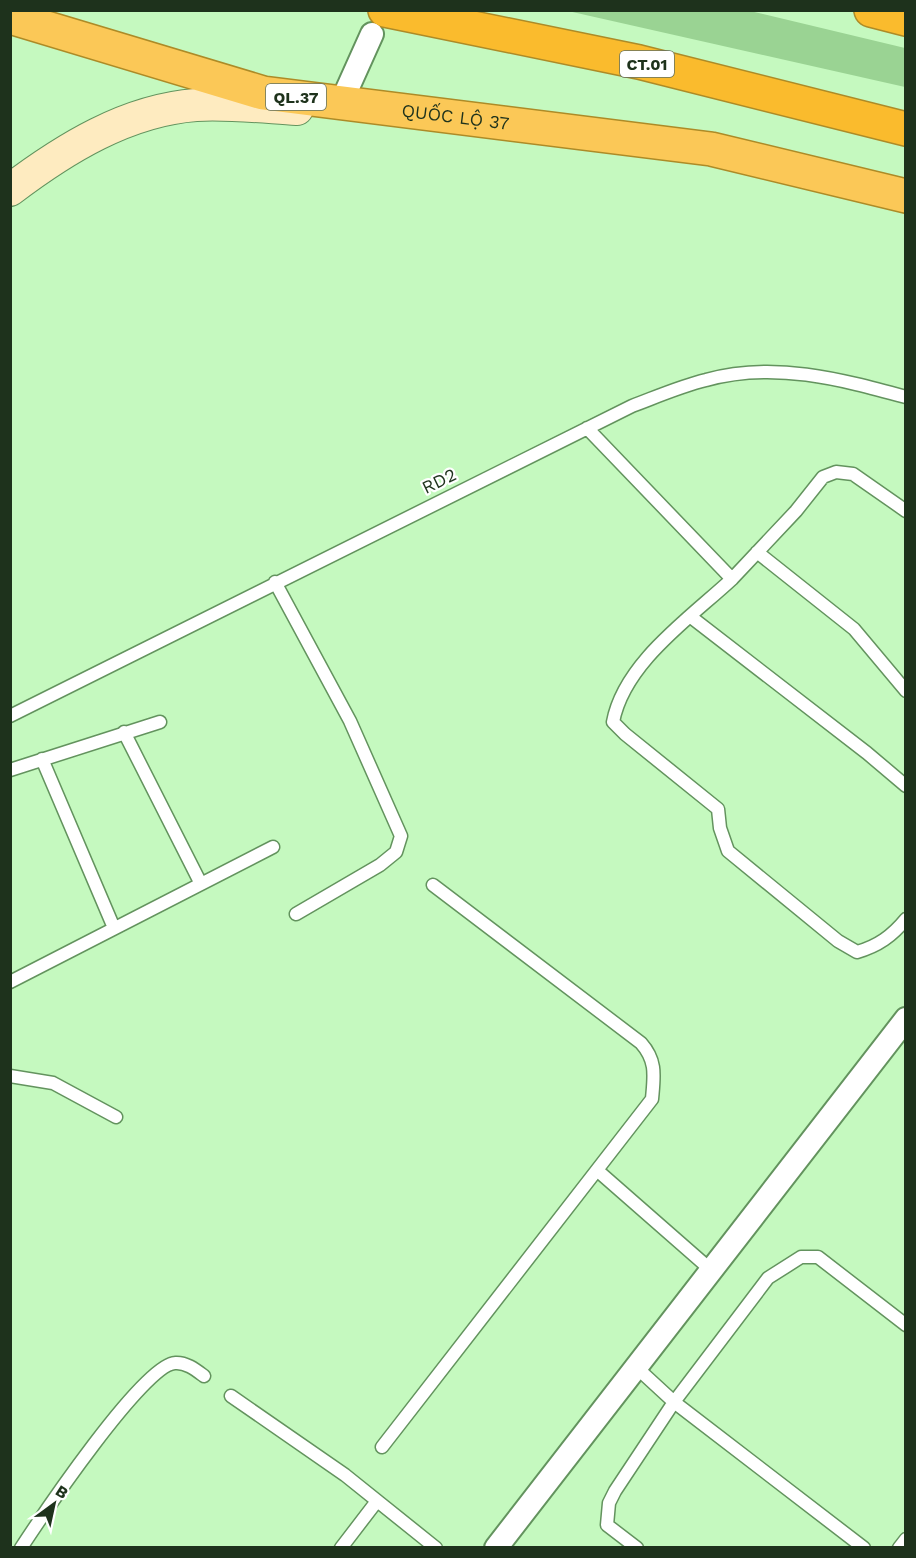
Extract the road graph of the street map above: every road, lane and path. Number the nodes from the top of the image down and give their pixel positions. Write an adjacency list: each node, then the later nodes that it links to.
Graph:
1 (871, 10): 3 (highway)
2 (10, 17): 5 (highway, QUỐC LỘ 37 / QL.37)
3 (906, 19)
4 (378, 22): 5 (street); 7 (highway, CT.01)
5 (341, 103): 6 (highway, QUỐC LỘ 37 / QL.37)
6 (504, 122): 8 (main road); 9 (highway, QUỐC LỘ 37 / QL.37)
7 (906, 129)
8 (10, 189)
9 (906, 196)
10 (906, 397): 11 (lane, RD2)
11 (587, 428): 14 (lane); 15 (lane, RD2)
12 (906, 511): 13 (lane)
13 (757, 552): 14 (lane); 17 (lane)
14 (732, 579): 16 (lane)
15 (275, 582): 18 (lane, RD2); 27 (lane)
16 (691, 617): 23 (lane); 28 (lane)
17 (906, 691)
18 (10, 716)
19 (160, 722): 20 (lane)
20 (124, 732): 21 (lane); 25 (lane)
21 (42, 759): 22 (lane); 29 (lane)
22 (10, 770)
23 (906, 786)
24 (273, 847): 25 (lane)
25 (201, 884): 29 (lane)
26 (433, 885): 34 (lane)
27 (296, 914)
28 (906, 919)
29 (114, 928): 30 (lane)
30 (10, 982)
31 (906, 1019): 35 (street)
32 (10, 1076): 33 (lane)
33 (116, 1117)
34 (598, 1171): 35 (lane); 41 (lane)
35 (711, 1270): 37 (street)
36 (906, 1324): 40 (lane)
37 (636, 1367): 40 (lane); 47 (street)
38 (204, 1376): 44 (lane)
39 (231, 1396): 42 (lane)
40 (674, 1402): 48 (lane); 49 (lane)
41 (382, 1447)
42 (377, 1501): 45 (lane); 46 (lane)
43 (906, 1539): 50 (lane)
44 (21, 1548)
45 (341, 1548)
46 (436, 1548)
47 (496, 1548)
48 (637, 1548)
49 (864, 1548)
50 (899, 1548)

